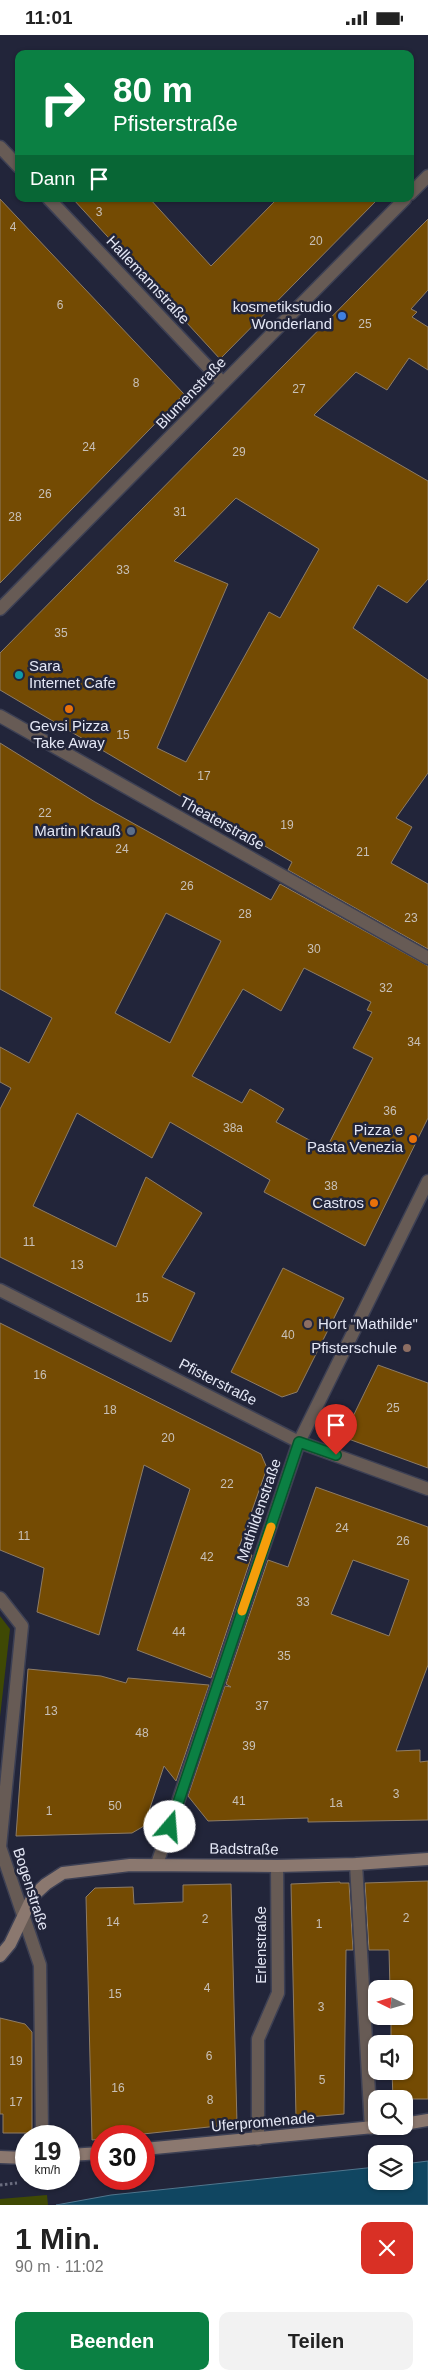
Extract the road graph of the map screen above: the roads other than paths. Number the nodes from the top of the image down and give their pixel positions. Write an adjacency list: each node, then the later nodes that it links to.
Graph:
1 (0, 147): 2 (street)
2 (15, 163)
3 (428, 176): 4 (street)
4 (414, 190)
5 (52, 202): 7 (street, Hallemannstraße)
6 (402, 202): 7 (street, Blumenstraße)
7 (223, 383): 8 (street, Blumenstraße)
8 (0, 609)
9 (0, 716): 10 (street, Theaterstraße)
10 (428, 957)
11 (428, 1181): 13 (street, Mathildenstraße)
12 (0, 1290): 13 (street, Pfisterstraße)
13 (299, 1442): 14 (street, Pfisterstraße); 17 (street, Mathildenstraße)
14 (428, 1489)
15 (0, 1598): 20 (street, Bogenstraße)
16 (428, 1859): 18 (street, Badstraße)
17 (157, 1864): 19 (street, Badstraße); 20 (street, Badstraße)
18 (356, 1864): 19 (street, Badstraße); 22 (street)
19 (277, 1866): 27 (street, Erlenstraße)
20 (24, 1918): 21 (street, Badstraße); 25 (street, Bogenstraße)
21 (0, 1955)
22 (375, 2090)
23 (428, 2120): 24 (street)
24 (413, 2122)
25 (42, 2125)
26 (368, 2128): 27 (street, Uferpromenade)
27 (258, 2139): 28 (street, Uferpromenade)
28 (155, 2148)
29 (0, 2157): 30 (street)
30 (15, 2157)

